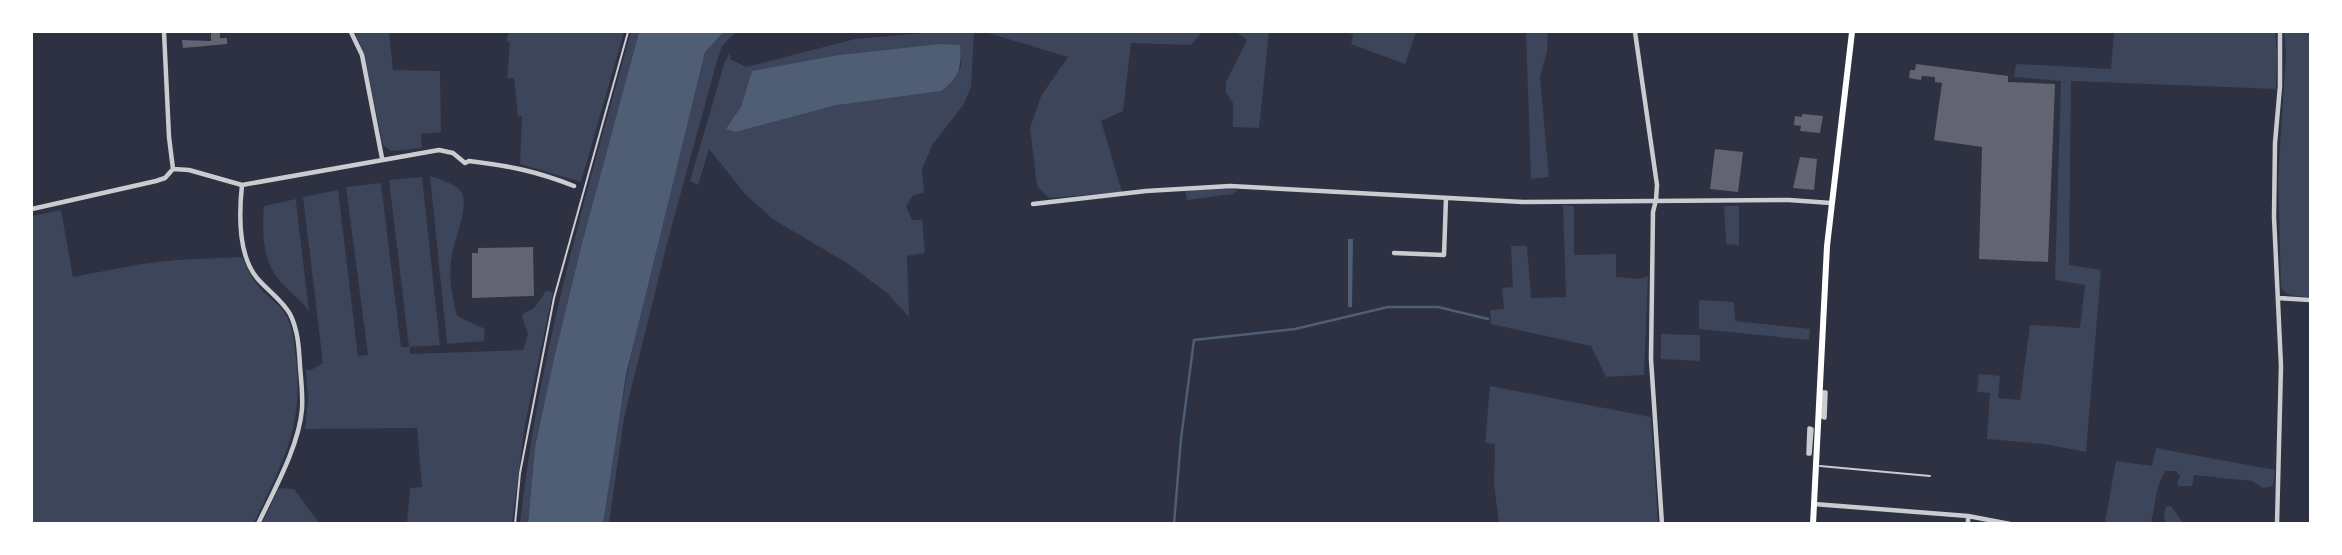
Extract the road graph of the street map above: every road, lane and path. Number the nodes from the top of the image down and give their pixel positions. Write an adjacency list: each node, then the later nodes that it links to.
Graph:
1 (164, 32): 8 (street)
2 (351, 32): 7 (street)
3 (628, 32): 11 (lane)
4 (1635, 32): 13 (street)
5 (1852, 32): 15 (main road)
6 (2280, 32): 18 (street)
7 (383, 158): 9 (street); 10 (street)
8 (173, 169): 9 (street); 16 (street)
9 (242, 185): 26 (street)
10 (574, 186): 11 (lane)
11 (583, 190): 27 (lane)
12 (1446, 198): 13 (street); 14 (street); 17 (street)
13 (1656, 200): 15 (street); 28 (street)
14 (1033, 204)
15 (1831, 204): 22 (main road)
16 (32, 209)
17 (1394, 253)
18 (2278, 298): 19 (street); 32 (street)
19 (2311, 300)
20 (1826, 392): 20 (street)
21 (1808, 454): 21 (street)
22 (1815, 466): 23 (lane); 24 (main road)
23 (1930, 476)
24 (1813, 504): 25 (street); 29 (main road)
25 (1968, 516): 30 (street); 31 (street)
26 (258, 523)
27 (515, 523)
28 (1662, 523)
29 (1813, 523)
30 (1968, 523)
31 (2010, 523)
32 (2277, 523)

